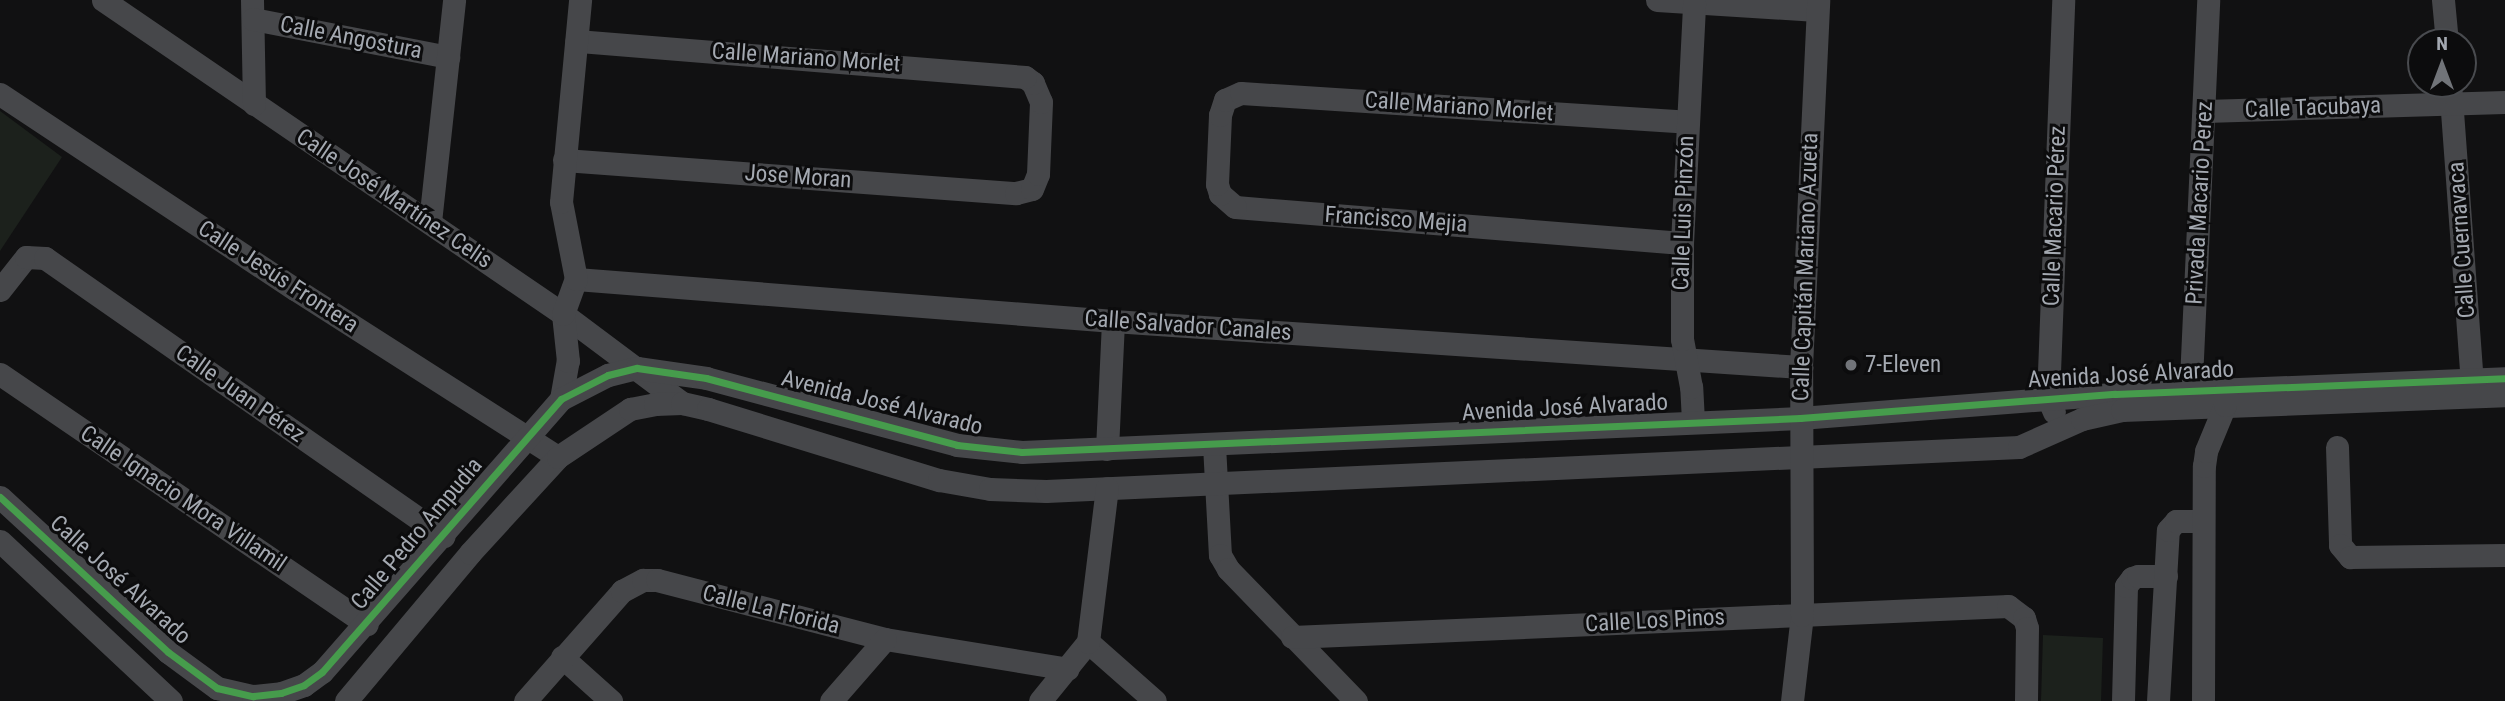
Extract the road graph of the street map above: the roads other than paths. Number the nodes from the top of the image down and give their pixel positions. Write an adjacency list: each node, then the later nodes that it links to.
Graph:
1 (103, 0): 20 (street, Calle José Martínez Celis)
2 (454, 0): 13 (street)
3 (580, 0): 12 (street)
4 (1657, 0): 8 (street)
5 (2063, 0): 39 (street, Calle Macario Pérez)
6 (2208, 0): 21 (street, Privada Macario Perez)
7 (2443, 0): 11 (street)
8 (1694, 3): 9 (street); 22 (street, Calle Luis Pinzón)
9 (1818, 5): 32 (street, Calle Capitán Mariano Azueta)
10 (252, 9): 13 (street, Calle Angostura); 20 (street)
11 (2446, 28)
12 (576, 40): 23 (street); 24 (street, Calle Mariano Morlet)
13 (448, 57): 25 (street)
14 (0, 94): 46 (street, Calle Jesús Frontera)
15 (1232, 95): 22 (street, Calle Mariano Morlet); 26 (street, Francisco Mejia)
16 (2407, 97): 21 (street, Calle Tacubaya)
17 (2451, 98): 36 (street, Calle Cuernavaca)
18 (2477, 98): 19 (street, Calle Tacubaya)
19 (2505, 102)
20 (254, 104): 25 (street, Calle José Martínez Celis)
21 (2205, 111): 40 (street, Privada Macario Perez)
22 (1687, 122): 26 (street, Calle Luis Pinzón)
23 (564, 160): 24 (street, Jose Moran); 27 (street)
24 (1032, 189)
25 (430, 222): 29 (street, Calle José Martínez Celis)
26 (1682, 243): 31 (street, Calle Luis Pinzón)
27 (576, 279): 29 (street); 30 (street, Calle Salvador Canales)
28 (0, 290): 56 (street, Calle Juan Pérez)
29 (563, 314): 33 (street, Calle José Martínez Celis); 41 (street)
30 (1113, 321): 31 (street, Calle Salvador Canales); 49 (street)
31 (1686, 359): 32 (street, Calle Salvador Canales); 44 (street, Calle Luis Pinzón)
32 (1801, 367): 43 (street, Calle Capitán Mariano Azueta)
33 (637, 368): 41 (street, Calle Pedro Ampudia); 42 (street, Calle José Martínez Celis); 49 (street, Avenida José Alvarado)
34 (0, 374): 61 (street, Calle Ignacio Mora Villamil)
35 (2505, 378): 36 (street, Avenida José Alvarado)
36 (2473, 388): 37 (street, Avenida José Alvarado); 38 (street, Avenida José Alvarado)
37 (2505, 395)
38 (2225, 397): 40 (street, Avenida José Alvarado); 55 (street)
39 (2048, 398): 40 (street, Avenida José Alvarado); 43 (street, Avenida José Alvarado); 45 (street, Calle Macario Pérez)
40 (2190, 398): 45 (street, Avenida José Alvarado)
41 (561, 399): 46 (street, Calle Pedro Ampudia)
42 (682, 403): 50 (street); 53 (street, Avenida José Alvarado)
43 (1800, 418): 44 (street, Avenida José Alvarado); 51 (street, Calle Capitán Mariano Azueta)
44 (1693, 421): 47 (street, Avenida José Alvarado)
45 (2061, 429): 51 (street, Avenida José Alvarado)
46 (525, 436): 50 (street, Calle Jesús Frontera); 56 (street, Calle Pedro Ampudia)
47 (1214, 445): 49 (street, Avenida José Alvarado); 52 (street)
48 (2337, 447): 58 (street)
49 (1107, 449)
50 (558, 457): 70 (street)
51 (1800, 459): 52 (street, Avenida José Alvarado); 60 (street, Calle Capitán Mariano Azueta)
52 (1215, 484): 53 (street, Avenida José Alvarado); 62 (street)
53 (1107, 488): 64 (street)
54 (0, 497): 68 (street, Calle José Alvarado)
55 (2203, 520): 59 (street); 81 (street)
56 (444, 536): 61 (street, Calle Pedro Ampudia)
57 (0, 541): 69 (street)
58 (2505, 555)
59 (2166, 576): 79 (street); 80 (street)
60 (1802, 615): 62 (street, Calle Los Pinos); 77 (street, Calle Capitán Mariano Azueta); 78 (street, Calle Los Pinos)
61 (367, 624): 67 (street, Calle Pedro Ampudia)
62 (1292, 637): 76 (street)
63 (885, 639): 65 (street, Calle La Florida); 66 (street, Calle La Florida); 73 (street)
64 (1088, 642): 66 (street); 75 (street)
65 (562, 657): 71 (street, Calle La Florida); 72 (street)
66 (1068, 669): 74 (street)
67 (312, 693): 68 (street, Calle Pedro Ampudia)
68 (212, 694)
69 (171, 701)
70 (346, 701)
71 (525, 701)
72 (611, 701)
73 (831, 701)
74 (1040, 701)
75 (1155, 701)
76 (1356, 701)
77 (1792, 701)
78 (2026, 701)
79 (2123, 701)
80 (2158, 701)
81 (2203, 701)

